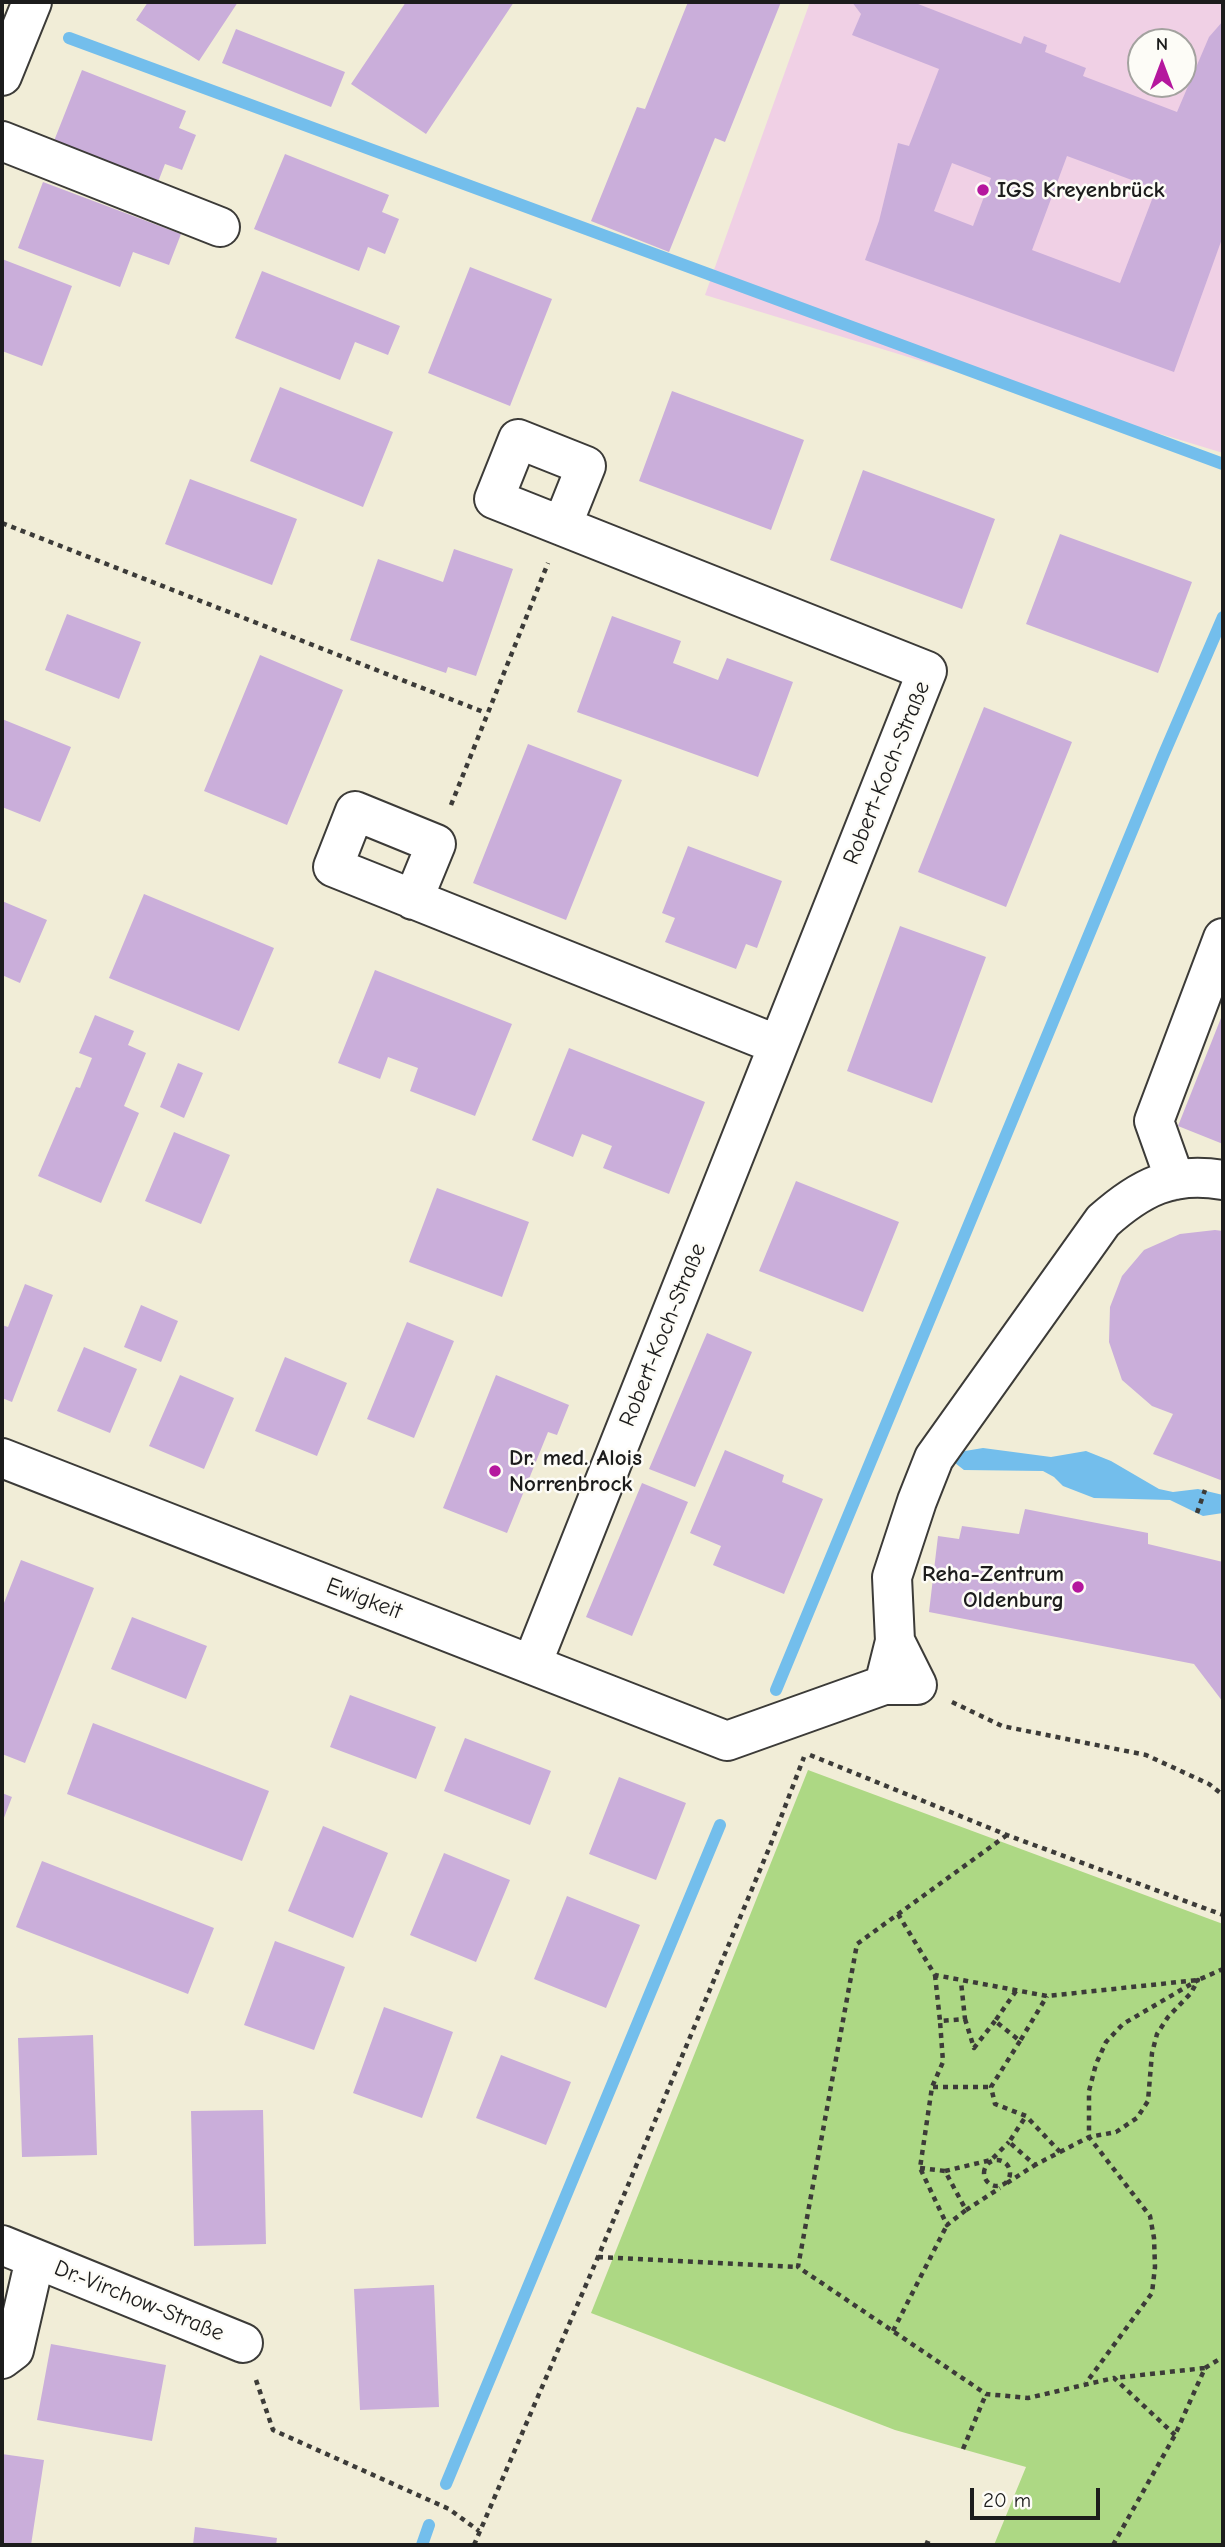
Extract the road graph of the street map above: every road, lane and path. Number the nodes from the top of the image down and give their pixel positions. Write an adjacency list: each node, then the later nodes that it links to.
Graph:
1 (32, 2): 2 (street)
2 (2, 76)
3 (2, 141): 4 (street)
4 (220, 227)
5 (2, 523): 7 (path)
6 (562, 526): 7 (path); 11 (street, Robert-Koch-Straße)
7 (486, 713): 8 (path)
8 (436, 844): 9 (street); 9 (street)
9 (413, 900): 11 (street)
10 (1223, 937): 12 (street)
11 (778, 1045): 17 (street, Robert-Koch-Straße)
12 (1175, 1180): 13 (street); 18 (street)
13 (1223, 1180)
14 (2, 1458): 17 (street, Ewigkeit)
15 (1205, 1490): 16 (path)
16 (1197, 1513)
17 (532, 1664): 18 (street, Ewigkeit)
18 (901, 1685): 19 (path)
19 (1223, 1795)
20 (1007, 1835): 21 (path); 22 (path); 47 (path)
21 (898, 1914): 24 (path); 48 (path)
22 (1223, 1915)
23 (1223, 1969): 25 (path)
24 (935, 1976): 26 (path); 30 (path)
25 (1198, 1980): 28 (path); 36 (path); 36 (path)
26 (961, 1982): 27 (path); 29 (path)
27 (1017, 1991): 28 (path); 31 (path)
28 (1047, 1996): 32 (path)
29 (965, 2019): 30 (path); 31 (path)
30 (940, 2021): 33 (path)
31 (995, 2021): 32 (path)
32 (1020, 2041): 34 (path)
33 (932, 2087): 34 (path); 41 (path)
34 (991, 2087): 35 (path)
35 (1026, 2116): 37 (path); 38 (path)
36 (1090, 2137): 38 (path); 55 (path)
37 (1009, 2142): 39 (path); 40 (path)
38 (1059, 2152): 40 (path)
39 (991, 2160): 42 (path); 43 (path); 43 (path)
40 (1035, 2165): 43 (path)
41 (920, 2168): 42 (path); 45 (path)
42 (945, 2171): 44 (path)
43 (1004, 2185): 44 (path)
44 (966, 2210): 45 (path)
45 (947, 2225): 49 (path)
46 (18, 2252): 50 (street, Dr.-Virchow-Straße); 52 (street, Dr.-Virchow-Straße)
47 (598, 2257): 48 (path); 59 (path)
48 (798, 2267): 49 (path)
49 (893, 2331): 56 (path)
50 (243, 2343): 59 (path)
51 (1223, 2357): 53 (path)
52 (2, 2359)
53 (1205, 2368): 54 (path); 57 (path)
54 (1114, 2378): 55 (path); 57 (path)
55 (1086, 2383): 56 (path)
56 (986, 2394): 58 (path)
57 (1175, 2435): 63 (path)
58 (964, 2449)
59 (480, 2531): 61 (path)
60 (925, 2542): 62 (path)
61 (474, 2545)
62 (933, 2545)
63 (1113, 2545)

